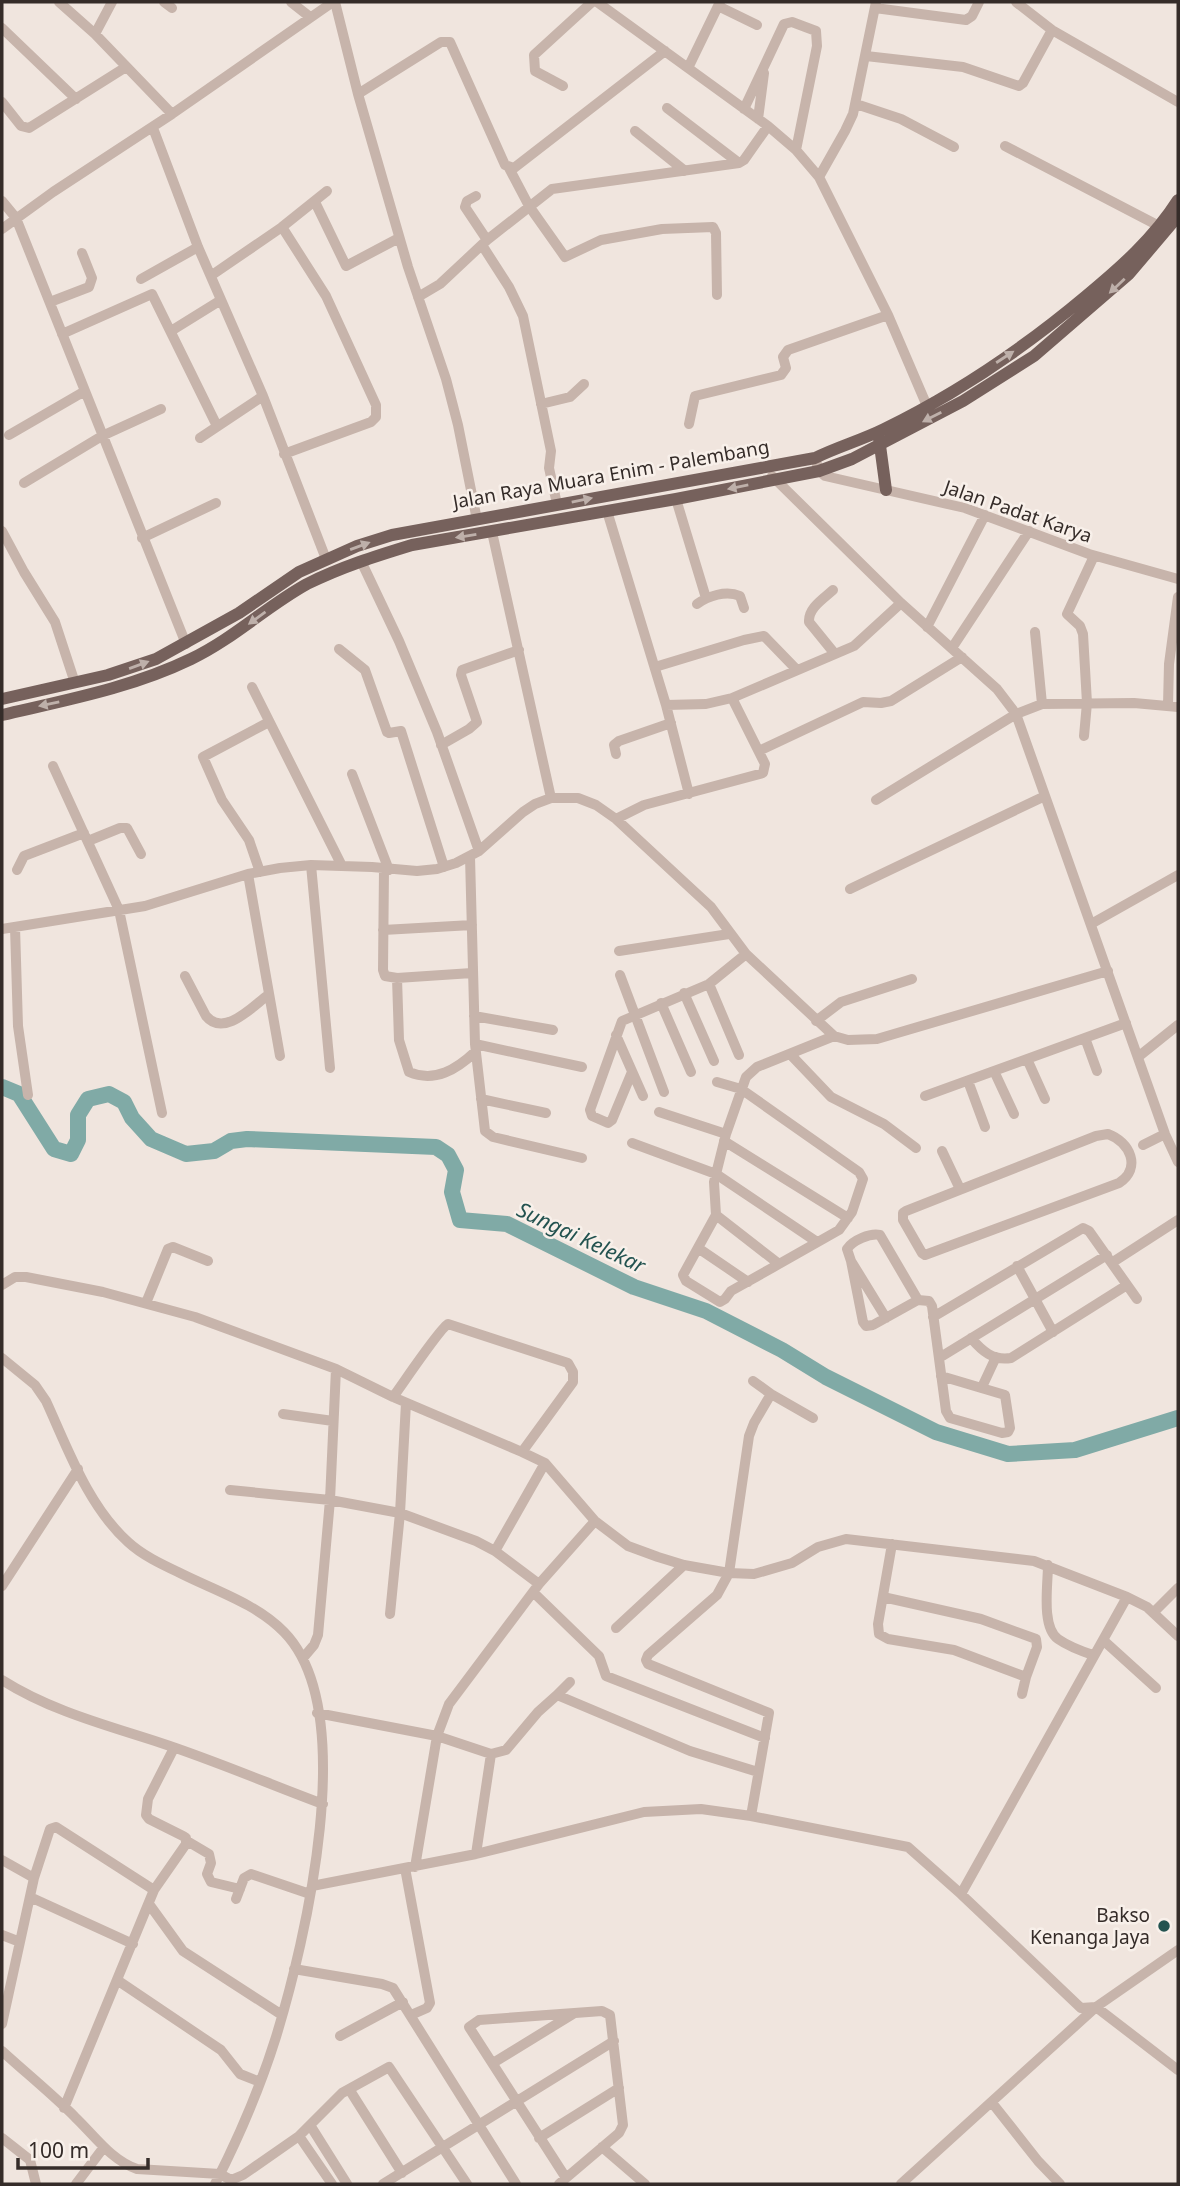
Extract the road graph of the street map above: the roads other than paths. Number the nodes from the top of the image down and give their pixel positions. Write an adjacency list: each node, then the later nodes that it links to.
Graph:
1 (58, 2): 14 (street)
2 (112, 2): 14 (street)
3 (291, 2): 10 (street)
4 (334, 2): 10 (street); 21 (street)
5 (594, 2): 15 (street); 20 (street)
6 (979, 2): 9 (street)
7 (1016, 2): 13 (street)
8 (719, 4): 11 (street); 19 (street)
9 (876, 5): 16 (street)
10 (310, 17): 28 (street)
11 (757, 26)
12 (2, 28): 22 (street)
13 (1052, 30): 16 (street); 24 (street)
14 (95, 34): 18 (street)
15 (665, 51): 19 (street); 37 (street)
16 (866, 56): 25 (street)
17 (765, 65): 27 (street); 29 (street); 35 (street)
18 (126, 67): 22 (street); 28 (street)
19 (688, 68): 27 (street)
20 (563, 86)
21 (358, 94): 37 (street); 51 (street)
22 (76, 99): 23 (street)
23 (2, 102)
24 (1178, 102)
25 (856, 104): 33 (street); 39 (street)
26 (667, 108): 36 (street)
27 (744, 108): 29 (street)
28 (173, 114): 31 (street)
29 (758, 119): 30 (street)
30 (768, 126): 35 (street); 36 (street)
31 (153, 128): 47 (street); 53 (street)
32 (635, 131): 38 (street)
33 (954, 146)
34 (1005, 146): 48 (street)
35 (796, 150): 39 (street)
36 (739, 163): 38 (street)
37 (509, 168): 45 (street)
38 (685, 171): 45 (street)
39 (819, 177): 61 (street)
40 (327, 191): 44 (street)
41 (477, 196): 52 (street)
42 (1178, 200): 48 (main road, Jalan Raya Muara Enim - Palembang)
43 (2, 201): 47 (street)
44 (315, 202): 49 (street); 51 (street)
45 (529, 206): 52 (street); 57 (street)
46 (1178, 216): 75 (main road, Jalan Raya Muara Enim - Palembang, one-way to 75)
47 (16, 218): 50 (street); 60 (street)
48 (1159, 226): 68 (main road, Jalan Raya Muara Enim - Palembang, one-way to 48)
49 (282, 227): 55 (street); 76 (street)
50 (2, 229)
51 (399, 238): 58 (street)
52 (485, 243): 58 (street); 67 (street)
53 (198, 247): 55 (street); 56 (street)
54 (82, 253): 60 (street)
55 (212, 275): 59 (street)
56 (142, 279)
57 (717, 295)
58 (418, 297): 89 (street)
59 (221, 300): 62 (street); 66 (street)
60 (50, 302): 63 (street)
61 (888, 315): 68 (street); 70 (street)
62 (171, 331): 63 (street); 71 (street)
63 (62, 334): 65 (street)
64 (584, 384): 67 (street)
65 (85, 391): 72 (street); 73 (street)
66 (263, 396): 71 (street); 76 (street)
67 (541, 404): 86 (street)
68 (927, 406): 75 (main road, Jalan Raya Muara Enim - Palembang)
69 (161, 409): 73 (street)
70 (689, 424)
71 (217, 426): 74 (street)
72 (9, 435)
73 (102, 436): 82 (street); 93 (street)
74 (200, 438)
75 (879, 438): 77 (main road, Jalan Raya Muara Enim - Palembang); 79 (main road, Jalan Raya Muara Enim - Palembang); 83 (main road)
76 (284, 454): 95 (street)
77 (815, 458): 78 (main road, Jalan Raya Muara Enim - Palembang); 79 (street)
78 (766, 466): 80 (street); 81 (main road, Jalan Raya Muara Enim - Palembang)
79 (819, 471): 80 (main road, Jalan Raya Muara Enim - Palembang); 83 (street, Jalan Padat Karya)
80 (774, 480): 84 (main road, Jalan Raya Muara Enim - Palembang, one-way to 84); 100 (street)
81 (684, 482): 84 (main road); 86 (main road, Jalan Raya Muara Enim - Palembang, one-way to 81)
82 (24, 483)
83 (886, 490): 88 (street, Jalan Padat Karya)
84 (681, 498): 87 (main road, Jalan Raya Muara Enim - Palembang); 101 (street)
85 (216, 503): 93 (street)
86 (557, 504): 89 (main road, Jalan Raya Muara Enim - Palembang)
87 (607, 511): 92 (main road, Jalan Raya Muara Enim - Palembang); 110 (street)
88 (985, 514): 91 (street, Jalan Padat Karya); 102 (street)
89 (477, 520): 95 (main road, Jalan Raya Muara Enim - Palembang, one-way to 89)
90 (2, 531): 112 (street)
91 (1029, 531): 94 (street, Jalan Padat Karya); 105 (street)
92 (492, 532): 96 (main road, Jalan Raya Muara Enim - Palembang, one-way to 96); 107 (street)
93 (142, 538): 104 (street)
94 (1094, 556): 97 (street, Jalan Padat Karya); 116 (street)
95 (326, 559): 104 (main road, Jalan Raya Muara Enim - Palembang)
96 (361, 561): 121 (main road, Jalan Raya Muara Enim - Palembang, one-way to 121); 125 (street)
97 (1178, 579)
98 (833, 590): 108 (street)
99 (1178, 597): 119 (street)
100 (901, 603): 102 (street); 108 (street)
101 (744, 607)
102 (927, 627): 105 (street)
103 (1035, 632): 117 (street)
104 (186, 644): 112 (main road, Jalan Raya Muara Enim - Palembang, one-way to 104)
105 (952, 648): 109 (street)
106 (339, 649): 141 (street)
107 (519, 650): 125 (street); 132 (street)
108 (835, 654): 111 (street)
109 (962, 657): 120 (street); 126 (street)
110 (655, 667): 111 (street); 118 (street)
111 (797, 670): 114 (street)
112 (75, 683): 115 (main road, Jalan Raya Muara Enim - Palembang)
113 (252, 687): 122 (street)
114 (732, 698): 118 (street); 126 (street)
115 (2, 699)
116 (1087, 703): 117 (street); 119 (street); 124 (street)
117 (1042, 704): 120 (street)
118 (666, 705): 123 (street)
119 (1173, 706)
120 (1016, 714): 131 (street); 133 (street)
121 (2, 715)
122 (270, 722): 140 (street); 144 (street)
123 (671, 723): 127 (street); 130 (street)
124 (1084, 736)
125 (442, 745): 136 (street)
126 (759, 751): 130 (street)
127 (616, 754)
128 (53, 765): 135 (street)
129 (352, 774): 142 (street)
130 (689, 794): 134 (street)
131 (1045, 796): 147 (street); 149 (street)
132 (551, 798): 134 (street); 136 (street)
133 (876, 800)
134 (616, 820): 154 (street)
135 (86, 837): 137 (street); 143 (street); 148 (street)
136 (480, 851): 138 (street)
137 (141, 854)
138 (470, 857): 141 (street); 150 (street)
139 (311, 865): 140 (street); 144 (street); 183 (street)
140 (342, 866): 142 (street)
141 (444, 867): 142 (street)
142 (386, 869): 153 (street)
143 (17, 870)
144 (260, 872): 145 (street)
145 (248, 874): 148 (street); 165 (street)
146 (1178, 874): 149 (street)
147 (850, 889)
148 (119, 910): 151 (street); 199 (street)
149 (1091, 924): 157 (street)
150 (472, 925): 153 (street); 158 (street)
151 (15, 927): 152 (street); 193 (street)
152 (2, 929)
153 (383, 930): 161 (street)
154 (729, 934): 155 (street); 156 (street)
155 (619, 951)
156 (746, 954): 163 (street); 169 (street)
157 (1108, 971): 170 (street); 174 (street)
158 (472, 973): 161 (street); 168 (street)
159 (620, 975): 167 (street)
160 (184, 976): 165 (street)
161 (397, 978): 176 (street)
162 (912, 979): 169 (street)
163 (709, 984): 164 (street); 178 (street)
164 (684, 993): 166 (street); 182 (street)
165 (268, 995): 179 (street)
166 (661, 1003): 167 (street); 187 (street)
167 (636, 1013): 173 (street); 192 (street)
168 (474, 1016): 172 (street); 176 (street)
169 (816, 1021): 174 (street)
170 (1126, 1023): 175 (street); 180 (street)
171 (1178, 1025): 180 (street)
172 (553, 1030)
173 (616, 1035): 186 (street); 186 (street)
174 (834, 1036): 177 (street)
175 (1085, 1038): 181 (street); 188 (street)
176 (475, 1048): 184 (street); 197 (street)
177 (790, 1054): 191 (street); 206 (street)
178 (739, 1055)
179 (280, 1056)
180 (1138, 1057): 203 (street)
181 (1027, 1059): 185 (street); 196 (street)
182 (714, 1062)
183 (330, 1068)
184 (582, 1068)
185 (994, 1071): 189 (street); 201 (street)
186 (632, 1072): 194 (street)
187 (691, 1072)
188 (1097, 1072)
189 (968, 1081): 195 (street); 202 (street)
190 (717, 1082): 191 (street)
191 (741, 1089): 204 (street); 214 (street)
192 (664, 1093)
193 (28, 1096)
194 (643, 1096)
195 (925, 1096)
196 (1045, 1099)
197 (481, 1100): 200 (street); 209 (street)
198 (659, 1112): 204 (street)
199 (162, 1113)
200 (546, 1113)
201 (1014, 1114)
202 (985, 1127)
203 (1165, 1134): 207 (street); 210 (street)
204 (725, 1138): 211 (street); 214 (street)
205 (632, 1143): 211 (street)
206 (916, 1148)
207 (1136, 1148): 212 (street); 212 (street)
208 (942, 1151): 212 (street)
209 (582, 1158)
210 (1178, 1162)
211 (716, 1174): 213 (street); 216 (street)
212 (960, 1189)
213 (716, 1215): 217 (street); 221 (street)
214 (848, 1218): 216 (street)
215 (1178, 1220): 218 (street)
216 (817, 1242): 221 (street)
217 (698, 1248): 223 (street); 223 (street)
218 (1110, 1258): 222 (street); 225 (street); 228 (street)
219 (208, 1261): 229 (street)
220 (851, 1261): 227 (street); 231 (street); 231 (street)
221 (779, 1264): 223 (street)
222 (1017, 1266): 228 (street); 230 (street)
223 (748, 1282)
224 (2, 1285): 229 (street)
225 (1127, 1285): 226 (street); 232 (street)
226 (1137, 1299)
227 (918, 1300): 230 (street); 231 (street)
228 (1033, 1300): 232 (street); 233 (street)
229 (146, 1303): 237 (street)
230 (933, 1317): 234 (street)
231 (886, 1318)
232 (1053, 1332): 235 (street)
233 (971, 1338): 234 (street); 235 (street)
234 (939, 1357): 238 (street)
235 (996, 1357): 240 (street)
236 (2, 1359): 249 (street)
237 (336, 1369): 242 (street); 246 (street)
238 (942, 1376): 240 (street); 240 (street)
239 (753, 1381): 241 (street)
240 (982, 1387)
241 (771, 1394): 245 (street); 258 (street)
242 (393, 1397): 243 (street); 247 (street)
243 (406, 1403): 247 (street); 252 (street)
244 (282, 1414): 246 (street)
245 (813, 1418)
246 (333, 1421): 251 (street)
247 (522, 1452): 248 (street)
248 (545, 1463): 253 (street); 255 (street)
249 (78, 1469): 259 (street); 270 (street)
250 (230, 1490): 251 (street)
251 (330, 1500): 252 (street); 270 (street)
252 (400, 1513): 255 (street); 265 (street)
253 (595, 1521): 256 (street); 260 (street)
254 (892, 1544): 257 (street); 258 (street); 262 (street)
255 (495, 1551): 260 (street)
256 (684, 1565): 258 (street); 266 (street)
257 (1048, 1565): 263 (street); 269 (street)
258 (729, 1573): 279 (street)
259 (2, 1586)
260 (536, 1588): 278 (street); 279 (street)
261 (1178, 1588): 264 (street)
262 (883, 1597): 271 (street); 271 (street)
263 (1127, 1597): 264 (street); 268 (street)
264 (1154, 1612): 267 (street)
265 (390, 1614)
266 (616, 1628)
267 (1178, 1636)
268 (1103, 1640): 269 (street); 274 (street)
269 (1093, 1655): 292 (street)
270 (303, 1658): 277 (street)
271 (1027, 1677): 275 (street)
272 (2, 1680): 280 (street)
273 (570, 1682): 276 (street)
274 (1156, 1688)
275 (1022, 1694)
276 (557, 1695): 281 (street); 282 (street)
277 (317, 1713): 278 (street); 283 (street)
278 (437, 1736): 281 (street); 288 (street)
279 (765, 1738): 282 (street)
280 (174, 1748): 283 (street); 285 (street)
281 (491, 1754): 286 (street)
282 (758, 1772): 284 (street)
283 (323, 1804): 291 (street)
284 (751, 1816): 286 (street); 292 (street)
285 (187, 1842): 290 (street); 291 (street)
286 (476, 1854): 288 (street)
287 (2, 1860): 289 (street)
288 (410, 1868): 291 (street); 305 (street)
289 (34, 1878): 290 (street); 293 (street)
290 (154, 1890): 294 (street)
291 (311, 1890): 299 (street)
292 (961, 1894): 302 (street)
293 (30, 1897): 296 (street); 297 (street)
294 (149, 1904): 297 (street); 304 (street)
295 (2, 1935): 296 (street)
296 (20, 1942): 306 (street)
297 (133, 1944): 300 (street)
298 (1178, 1950): 302 (street)
299 (294, 1969): 301 (street); 304 (street)
300 (117, 1980): 312 (street); 317 (street)
301 (403, 2002): 305 (street); 307 (street)
302 (1096, 2007): 311 (street); 316 (street)
303 (575, 2013): 308 (street); 310 (street); 310 (street)
304 (282, 2015): 312 (street)
305 (411, 2015): 318 (street)
306 (2, 2024)
307 (340, 2036)
308 (614, 2041): 313 (street); 315 (street)
309 (2, 2051): 317 (street)
310 (493, 2063): 315 (street)
311 (1178, 2070)
312 (260, 2082): 327 (street)
313 (619, 2088): 322 (street); 325 (street)
314 (349, 2089): 319 (street); 324 (street); 326 (street)
315 (516, 2101): 318 (street); 322 (street)
316 (993, 2104): 338 (street); 339 (street)
317 (64, 2108): 323 (street)
318 (480, 2124): 324 (street); 336 (street)
319 (310, 2125): 320 (street); 333 (street)
320 (299, 2136): 329 (street); 332 (street)
321 (2, 2138): 330 (street)
322 (539, 2138): 328 (street)
323 (104, 2147): 327 (street); 331 (street)
324 (442, 2147): 326 (street); 335 (street)
325 (602, 2147): 328 (street); 337 (street)
326 (402, 2173): 334 (street)
327 (217, 2179): 329 (street)
328 (563, 2181)
329 (234, 2182)
330 (36, 2184)
331 (76, 2184)
332 (332, 2184)
333 (347, 2184)
334 (383, 2184)
335 (467, 2184)
336 (516, 2184)
337 (645, 2184)
338 (901, 2184)
339 (1060, 2184)

